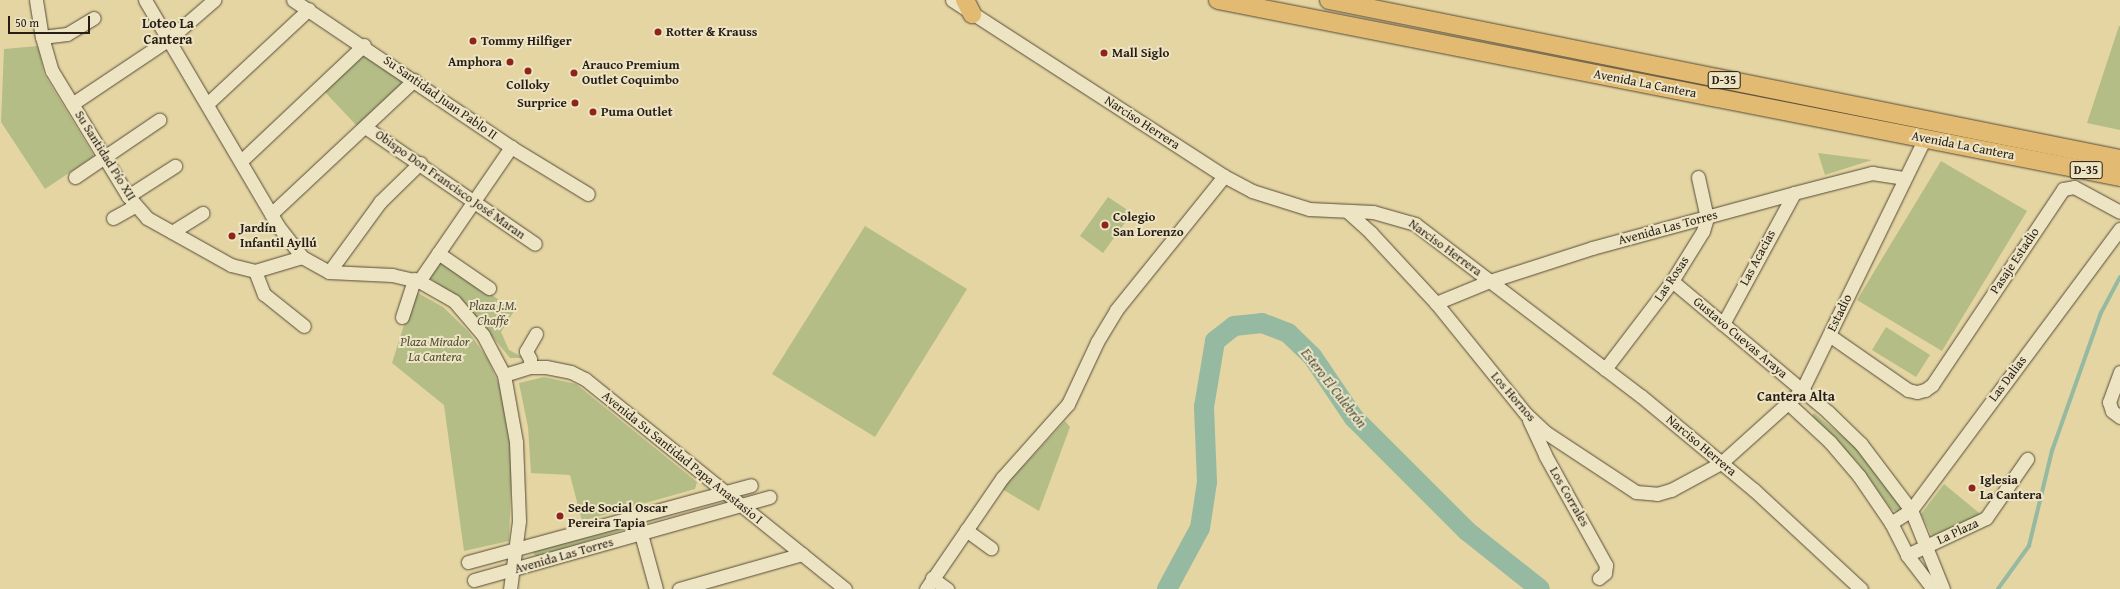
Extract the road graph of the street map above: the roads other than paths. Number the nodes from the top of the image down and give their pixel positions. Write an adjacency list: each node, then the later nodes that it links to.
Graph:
1 (36, 0): 11 (street, Su Santidad Pío XII)
2 (145, 0): 12 (street)
3 (214, 0): 12 (street)
4 (294, 0): 9 (street, Su Santidad Juan Pablo II)
5 (952, 0): 8 (street, Narciso Herrera)
6 (1218, 0): 19 (highway, Avenida La Cantera / D-35)
7 (1328, 0): 22 (highway, Avenida La Cantera / D-35)
8 (968, 7): 26 (street, Narciso Herrera)
9 (309, 9): 13 (street, Su Santidad Juan Pablo II); 16 (street)
10 (94, 18): 11 (street)
11 (42, 37): 15 (street, Su Santidad Pío XII)
12 (169, 38): 15 (street); 16 (street)
13 (364, 45): 14 (street, Su Santidad Juan Pablo II); 23 (street)
14 (414, 80): 18 (street); 20 (street, Su Santidad Juan Pablo II)
15 (72, 104): 21 (street, Su Santidad Pío XII)
16 (206, 104): 23 (street)
17 (159, 120): 21 (street)
18 (365, 127): 24 (street, Obispo Don Francisco José Maran); 38 (street)
19 (1925, 138): 29 (highway, Avenida La Cantera / D-35); 30 (street, Estadio)
20 (511, 147): 32 (street, Su Santidad Juan Pablo II); 34 (street)
21 (104, 157): 27 (street); 33 (street, Su Santidad Pío XII)
22 (2120, 159)
23 (241, 161): 38 (street)
24 (420, 163): 34 (street, Obispo Don Francisco José Maran); 47 (street)
25 (175, 166): 33 (street)
26 (1224, 176): 35 (street, Narciso Herrera); 74 (street)
27 (75, 177)
28 (1698, 177): 40 (street)
29 (2120, 177)
30 (1905, 178): 31 (street, Avenida Las Torres); 57 (street, Estadio)
31 (1794, 193): 40 (street, Avenida Las Torres); 54 (street, Las Acacias)
32 (588, 194)
33 (132, 200): 39 (street); 42 (street, Su Santidad Pío XII)
34 (474, 200): 43 (street, Obispo Don Francisco José Maran); 44 (street)
35 (1348, 212): 49 (street, Narciso Herrera); 52 (street, Los Hornos)
36 (2120, 212): 57 (street, Pasaje Estadio)
37 (203, 213): 42 (street)
38 (271, 214): 45 (street)
39 (113, 218)
40 (1707, 218): 49 (street, Avenida Las Torres); 50 (street, Las Rosas)
41 (2120, 229): 72 (street, Las Dalias)
42 (172, 232): 46 (street, Su Santidad Pío XII)
43 (535, 244)
44 (438, 253): 48 (street); 51 (street)
45 (302, 257): 46 (street); 47 (street)
46 (255, 271): 55 (street)
47 (329, 272): 48 (street)
48 (416, 280): 53 (street); 61 (street)
49 (1490, 281): 52 (street, Avenida Las Torres); 59 (street, Narciso Herrera)
50 (1672, 281): 54 (street, Gustavo Cuevas Araya); 59 (street, Las Rosas)
51 (489, 288)
52 (1436, 303): 64 (street, Los Hornos)
53 (402, 317)
54 (1723, 324): 62 (street, Gustavo Cuevas Araya)
55 (304, 326)
56 (536, 334): 58 (street)
57 (1829, 335): 62 (street, Estadio)
58 (530, 367): 61 (street, Avenida Su Santidad Papa Anastasio I); 69 (street, Avenida Su Santidad Papa Anastasio I)
59 (1605, 369): 67 (street, Narciso Herrera)
60 (2120, 372): 65 (street)
61 (504, 375): 77 (street)
62 (1802, 390): 63 (street, Estadio); 72 (street, Gustavo Cuevas Araya)
63 (1788, 403): 67 (street, Estadio); 73 (street)
64 (1526, 414): 67 (street, Los Hornos); 83 (street, Los Corrales)
65 (2120, 417)
66 (2027, 459): 76 (street, La Plaza)
67 (1721, 463): 91 (street, Narciso Herrera)
68 (751, 485): 69 (street, Avenida Las Torres)
69 (722, 492): 71 (street, Avenida Su Santidad Papa Anastasio I); 77 (street, Avenida Las Torres)
70 (770, 497): 71 (street, Avenida Las Torres)
71 (740, 505): 75 (street, Avenida Las Torres); 79 (street, Avenida Su Santidad Papa Anastasio I)
72 (1911, 510): 73 (street, Las Dalias); 76 (street, Gustavo Cuevas Araya)
73 (1891, 523): 80 (street)
74 (966, 530): 78 (street); 85 (street)
75 (641, 534): 82 (street, Avenida Las Torres); 87 (street)
76 (1927, 546): 80 (street, La Plaza); 93 (street, Gustavo Cuevas Araya)
77 (517, 548): 81 (street, Avenida Las Torres); 82 (street)
78 (991, 548)
79 (802, 554): 88 (street); 89 (street, Avenida Su Santidad Papa Anastasio I)
80 (1907, 555): 92 (street)
81 (468, 562)
82 (514, 570): 84 (street, Avenida Las Torres); 86 (street)
83 (1599, 578)
84 (474, 580)
85 (929, 584): 90 (street)
86 (510, 589)
87 (656, 589)
88 (679, 589)
89 (845, 589)
90 (948, 589)
91 (1861, 589)
92 (1934, 589)
93 (1943, 589)

